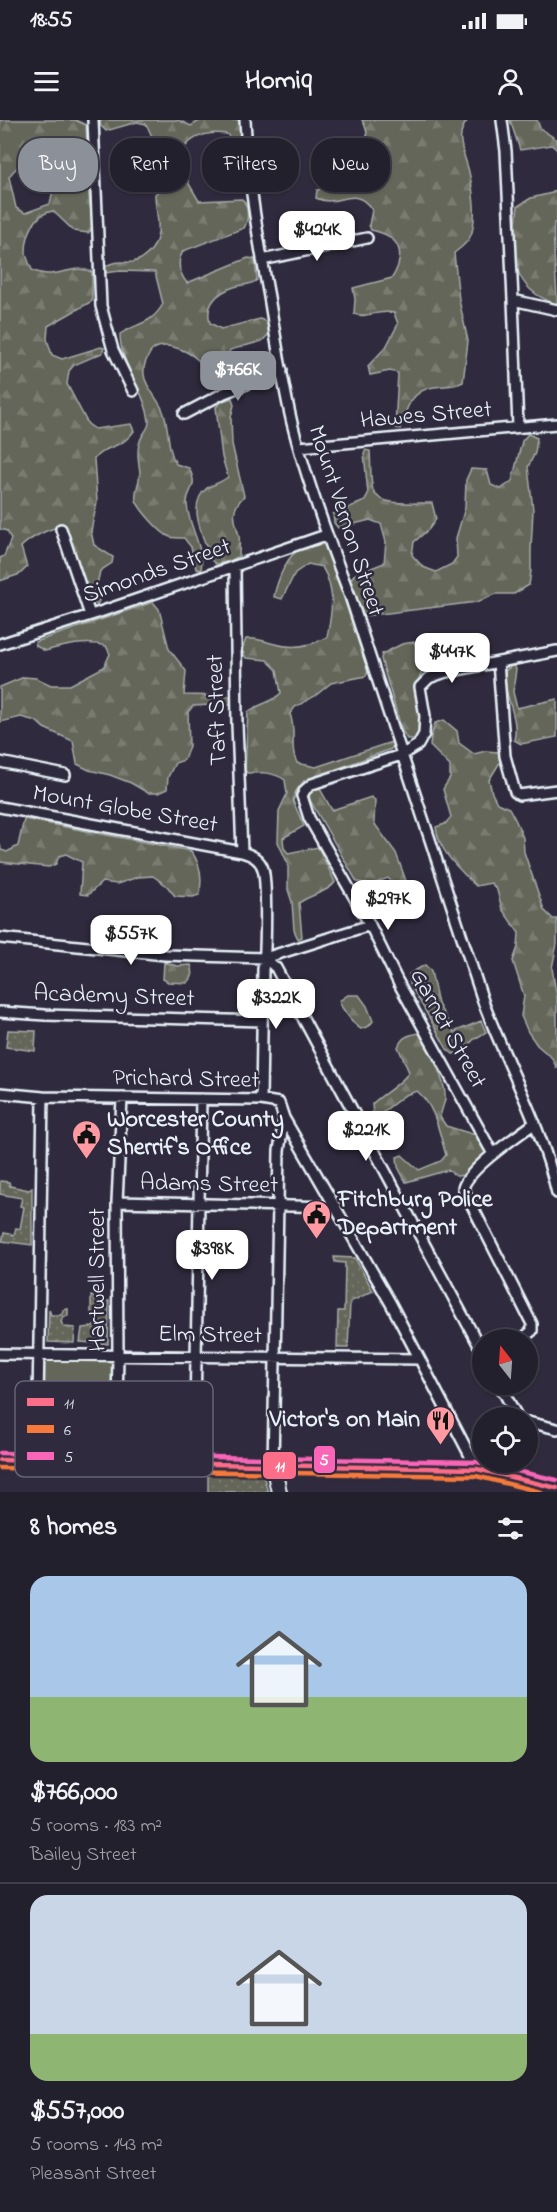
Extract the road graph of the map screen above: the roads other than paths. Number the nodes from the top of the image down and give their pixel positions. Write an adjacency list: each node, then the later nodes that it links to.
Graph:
1 (93, 120): 9 (street)
2 (245, 120): 5 (street, Mount Vernon Street)
3 (502, 120): 6 (street)
4 (367, 238): 5 (street)
5 (262, 260): 8 (street, Mount Vernon Street)
6 (513, 300): 7 (street); 12 (street)
7 (557, 310)
8 (282, 370): 10 (street); 13 (street, Mount Vernon Street)
9 (133, 391)
10 (184, 414)
11 (557, 423): 12 (street, Hawes Street)
12 (518, 427): 13 (street, Hawes Street)
13 (299, 447): 15 (street, Mount Vernon Street)
14 (61, 529): 17 (street)
15 (326, 535): 16 (street, Simonds Street); 21 (street, Mount Vernon Street)
16 (235, 567): 17 (street, Simonds Street); 26 (street, Taft Street)
17 (90, 615): 18 (street, Simonds Street)
18 (0, 644)
19 (557, 651): 20 (street)
20 (498, 662): 21 (street); 24 (street)
21 (401, 755): 27 (street, Garnet Street); 38 (street, Mount Vernon Street)
22 (0, 762): 23 (street)
23 (65, 775)
24 (557, 790)
25 (0, 807): 26 (street, Mount Globe Street)
26 (242, 852): 29 (street)
27 (370, 925): 29 (street); 39 (street, Garnet Street)
28 (0, 938): 29 (street)
29 (265, 958): 31 (street); 46 (street)
30 (0, 1012): 31 (street, Academy Street)
31 (262, 1021): 36 (street)
32 (0, 1093): 33 (street, Prichard Street)
33 (43, 1097): 34 (street, Prichard Street); 48 (street)
34 (122, 1098): 35 (street, Prichard Street); 41 (street, Hartwell Street)
35 (201, 1099): 36 (street, Prichard Street); 42 (street)
36 (261, 1100): 37 (street, Prichard Street)
37 (284, 1118): 43 (street); 44 (street, Prichard Street)
38 (535, 1123): 39 (street); 40 (street, Mount Vernon Street)
39 (493, 1154): 45 (street)
40 (557, 1193)
41 (117, 1202): 42 (street, Adams Street); 49 (street, Hartwell Street)
42 (200, 1205): 43 (street, Adams Street); 50 (street)
43 (278, 1206): 44 (street, Adams Street); 51 (street)
44 (336, 1208): 52 (street, Prichard Street)
45 (532, 1329)
46 (472, 1333)
47 (0, 1354): 48 (street, Elm Street)
48 (39, 1354): 49 (street, Elm Street); 53 (street)
49 (118, 1355): 50 (street, Elm Street); 54 (street, Hartwell Street)
50 (196, 1356): 51 (street, Elm Street); 55 (street)
51 (276, 1357): 52 (street, Elm Street); 62 (street)
52 (419, 1359): 60 (street, Prichard Street)
53 (38, 1381)
54 (118, 1381)
55 (196, 1381)
56 (538, 1424): 57 (street)
57 (557, 1429)
58 (0, 1460): 59 (highway)
59 (15, 1460)
60 (472, 1460)
61 (213, 1463): 62 (highway)
62 (273, 1465): 63 (highway); 66 (main road)
63 (472, 1469)
64 (494, 1473): 65 (highway)
65 (557, 1488)
66 (279, 1492)

